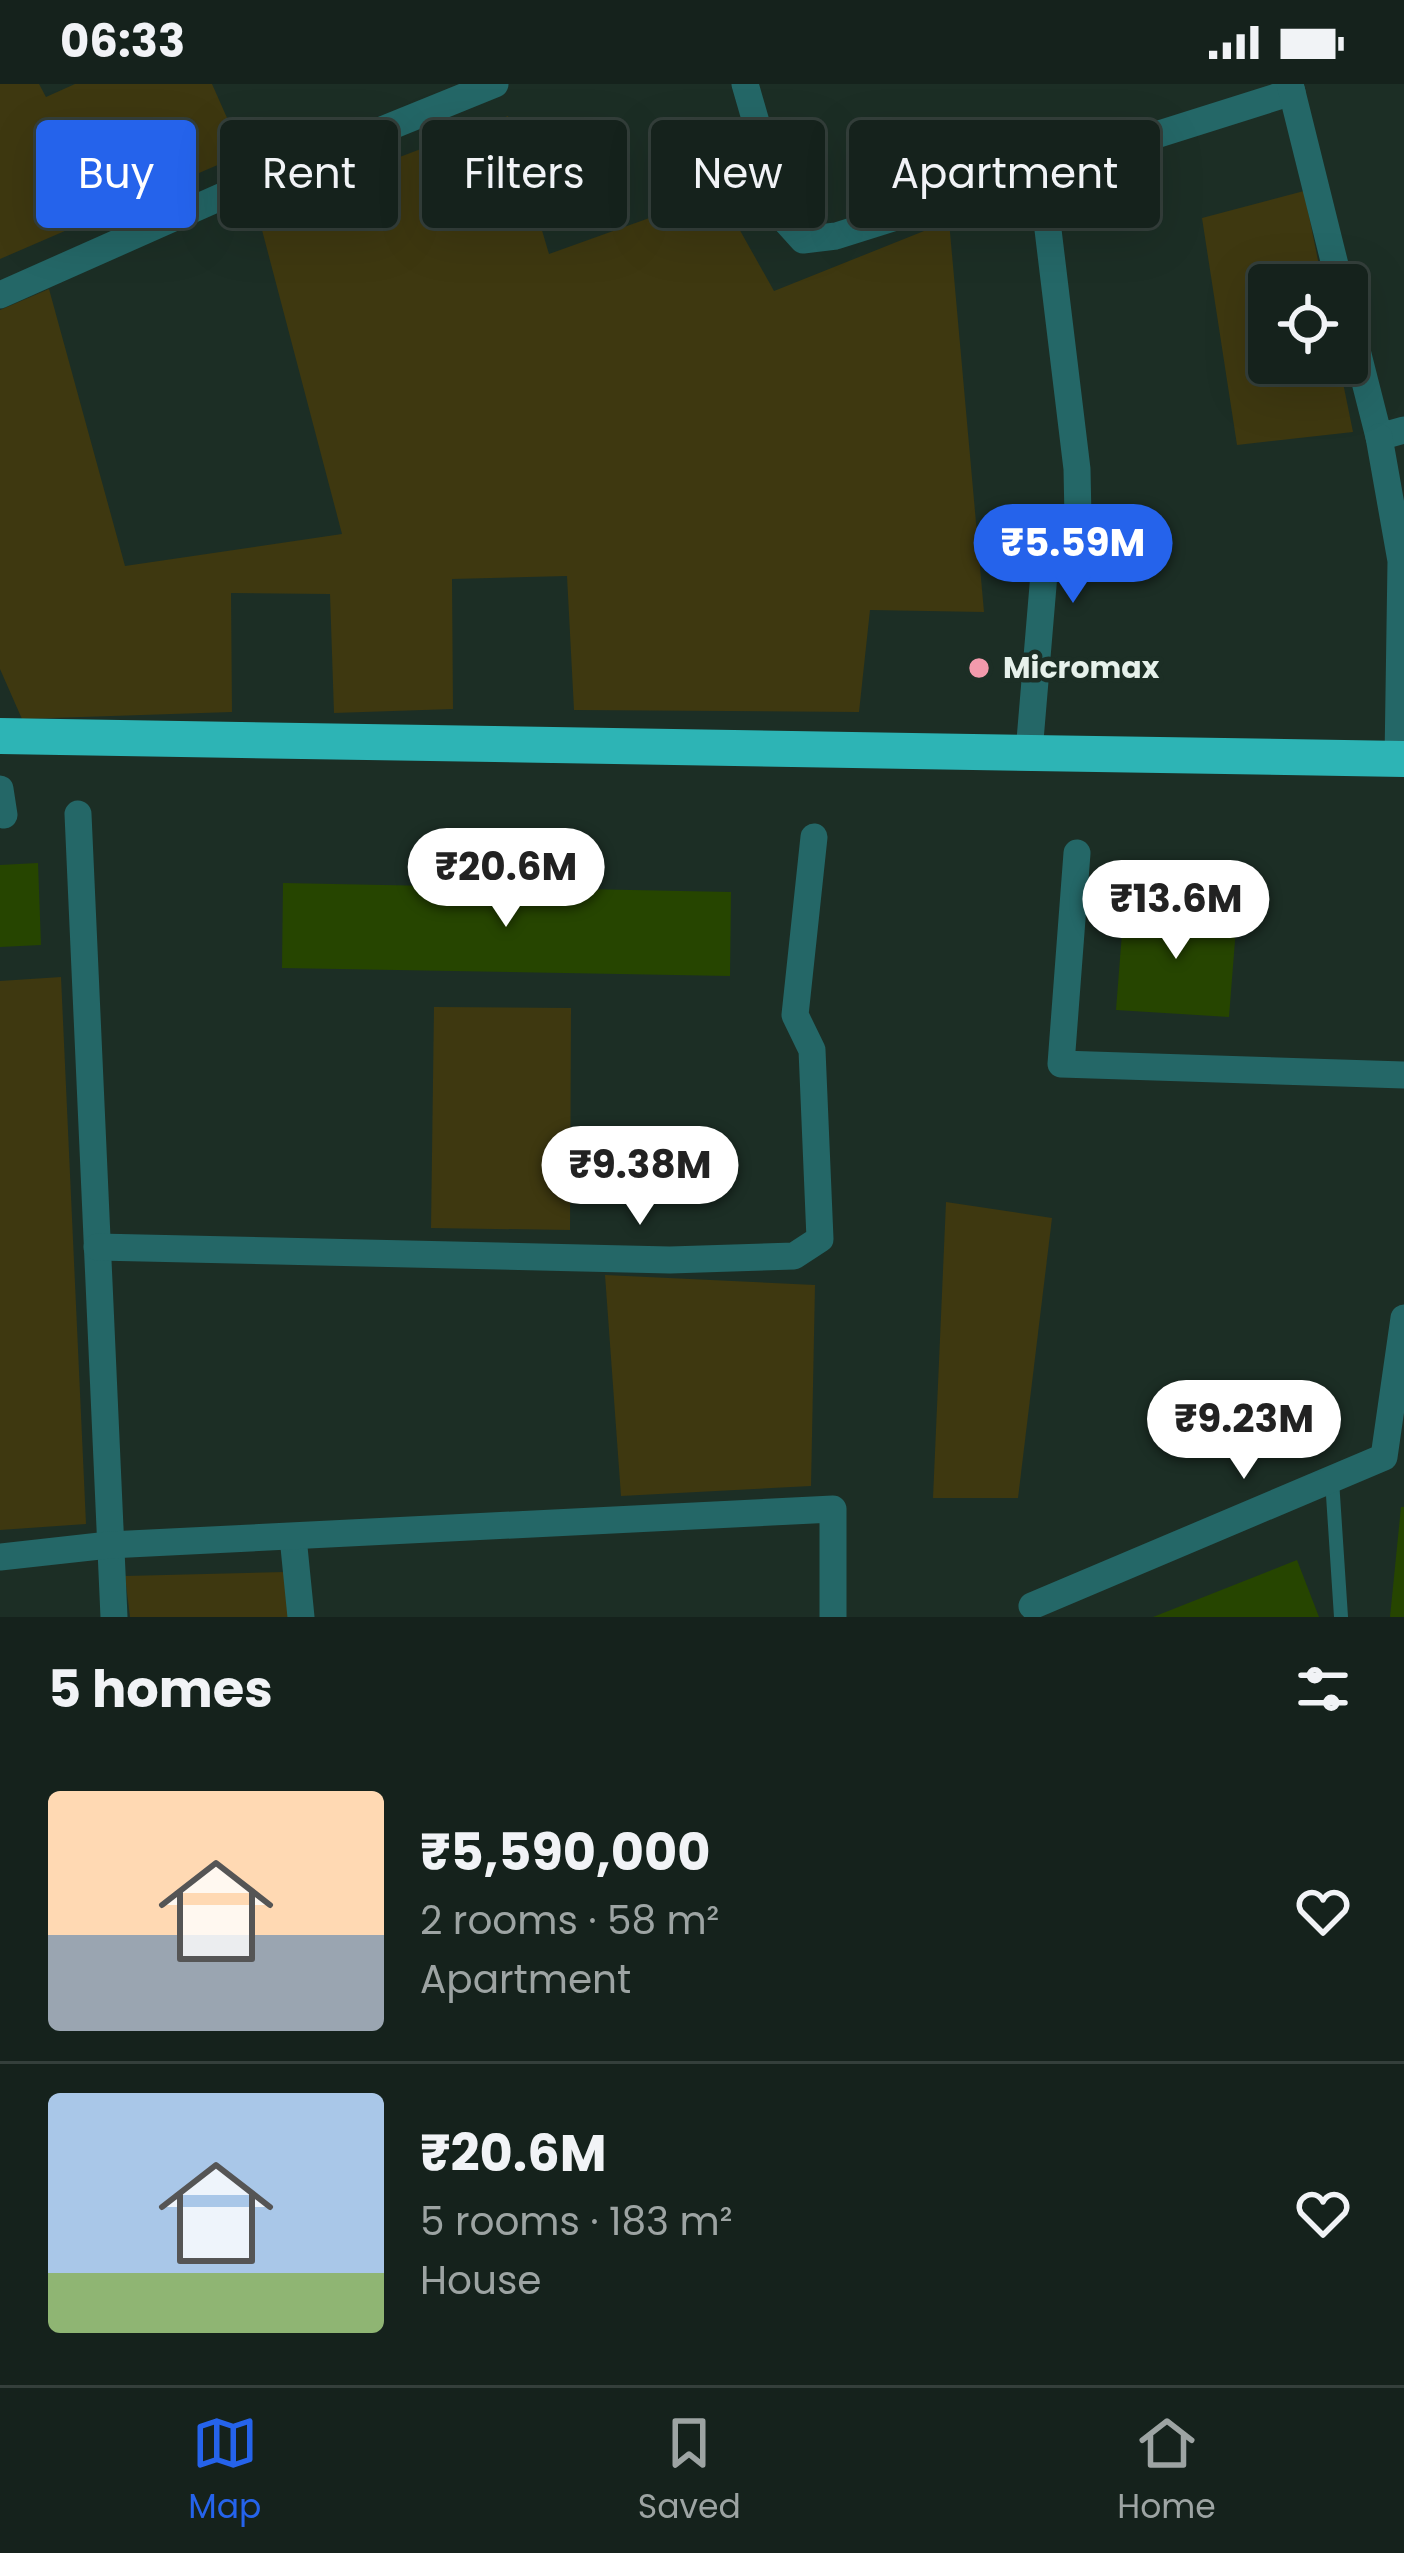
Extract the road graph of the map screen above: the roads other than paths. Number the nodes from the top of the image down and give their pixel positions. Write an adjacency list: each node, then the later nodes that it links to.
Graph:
1 (495, 84): 8 (street)
2 (746, 84): 5 (street)
3 (1291, 88): 4 (street); 7 (street)
4 (1160, 132)
5 (862, 228)
6 (1048, 228): 12 (street)
7 (1335, 264)
8 (0, 295)
9 (1368, 370): 10 (street)
10 (1391, 434): 13 (street)
11 (0, 736): 12 (highway)
12 (1029, 752): 13 (highway)
13 (1401, 759)
14 (78, 814): 18 (street)
15 (814, 837): 18 (street)
16 (1078, 853): 17 (street)
17 (1404, 1075)
18 (98, 1247): 22 (street)
19 (1404, 1318): 20 (street)
20 (1332, 1480): 24 (street); 28 (lane)
21 (293, 1538): 22 (street); 26 (street); 27 (street)
22 (109, 1545): 23 (street); 25 (street)
23 (0, 1557)
24 (1032, 1606)
25 (114, 1617)
26 (301, 1617)
27 (833, 1617)
28 (1341, 1617)

